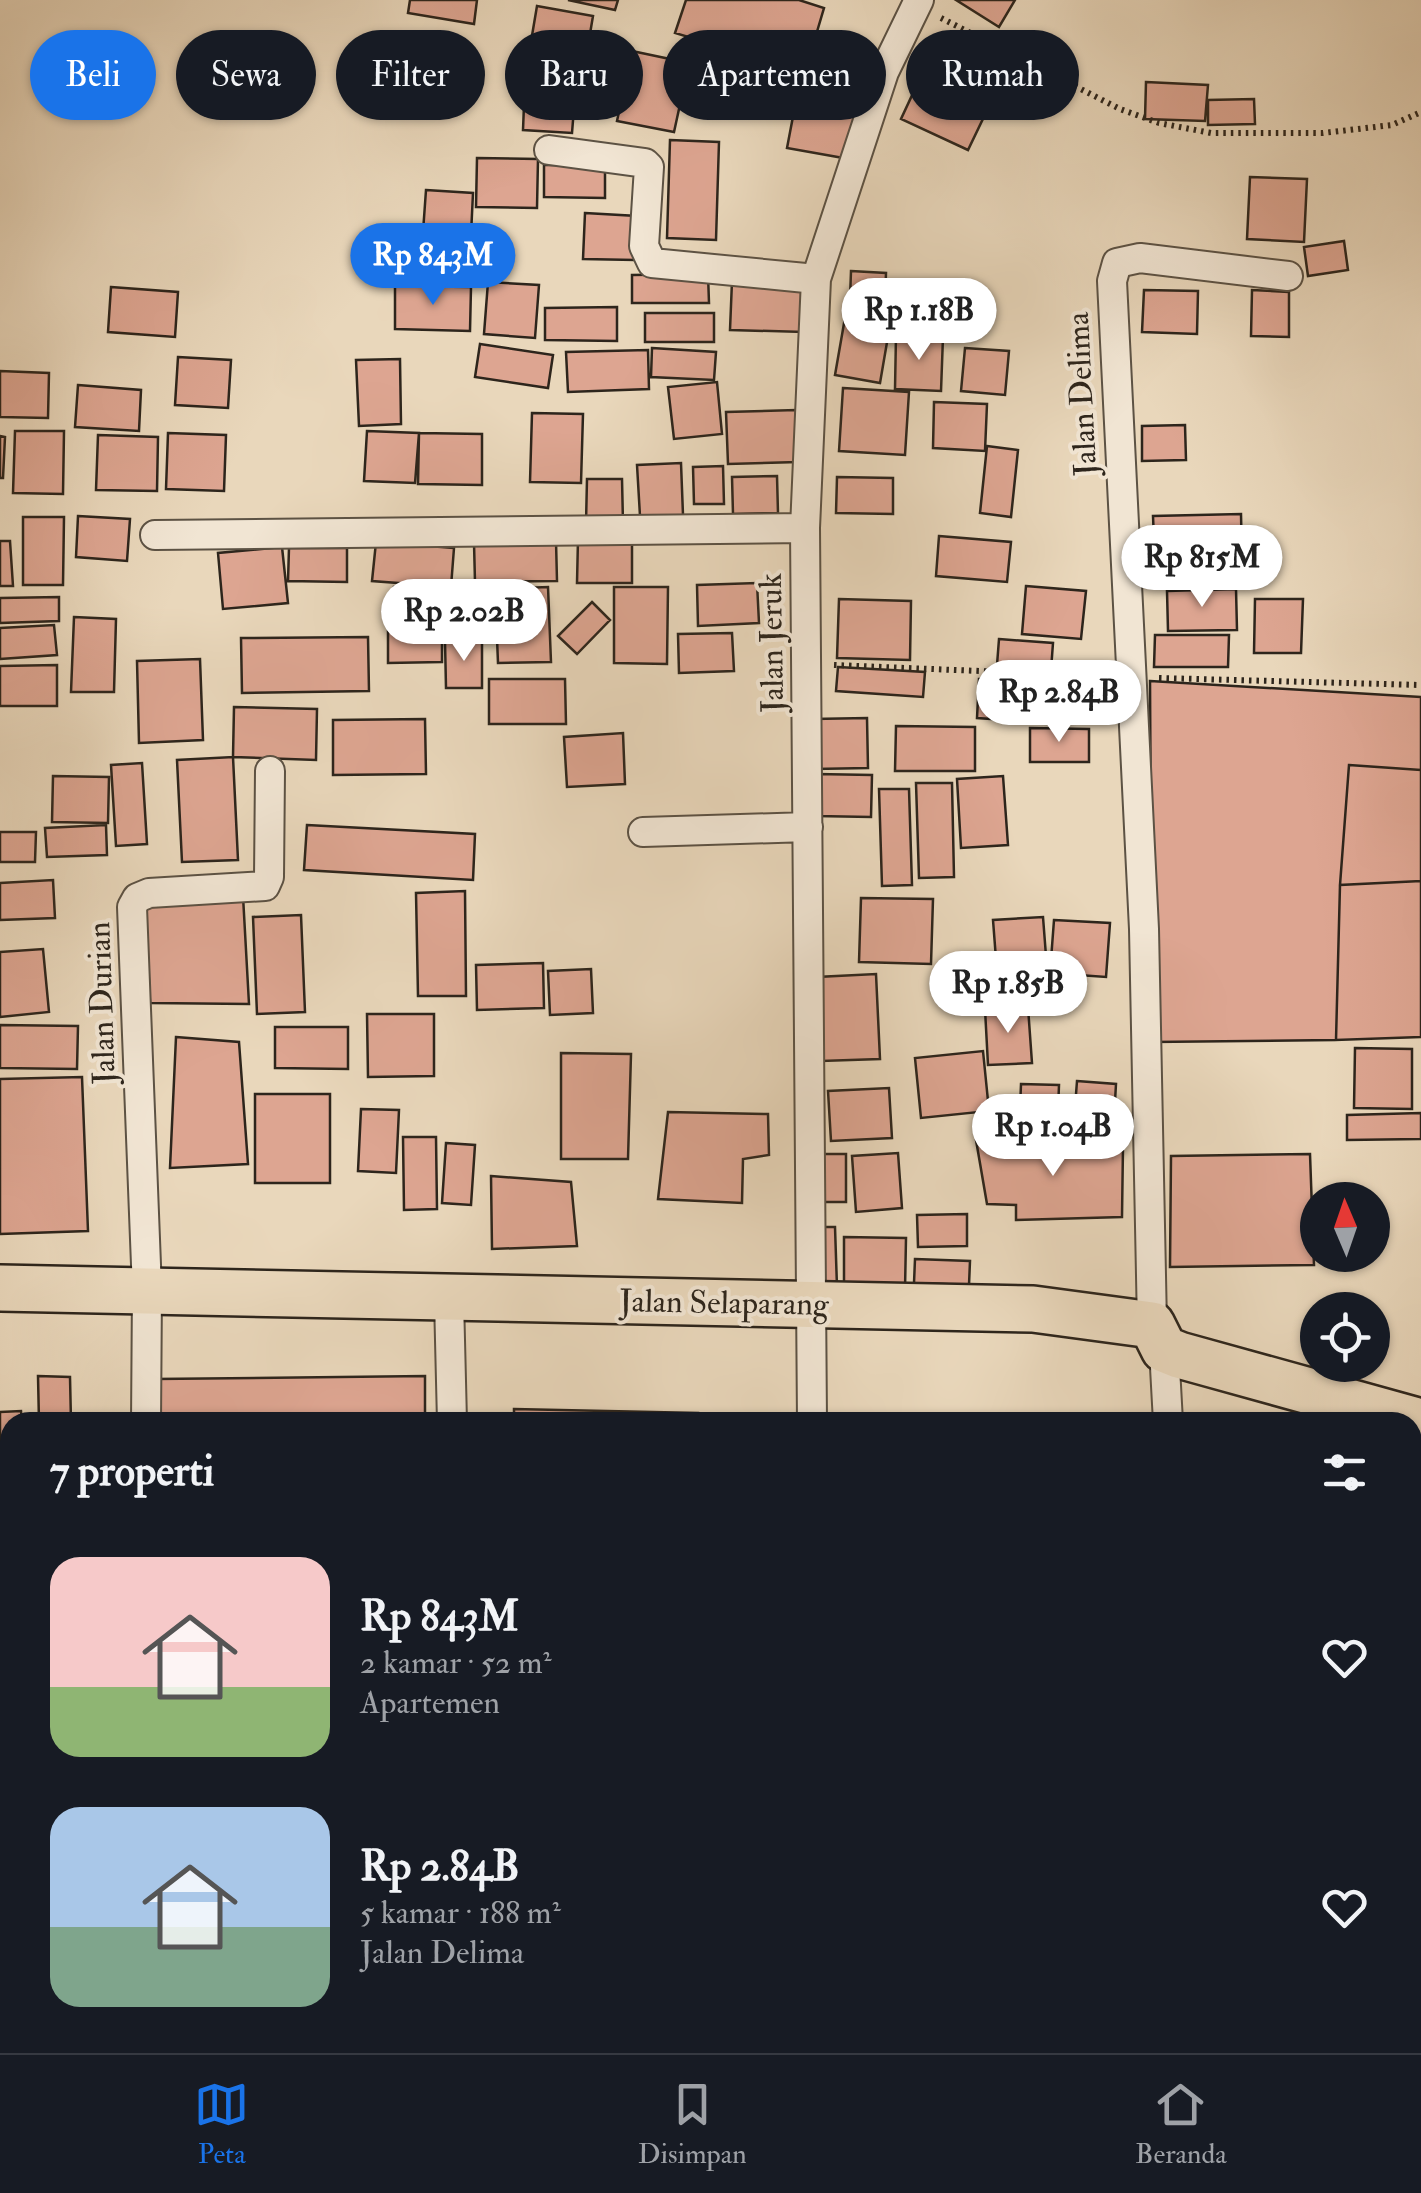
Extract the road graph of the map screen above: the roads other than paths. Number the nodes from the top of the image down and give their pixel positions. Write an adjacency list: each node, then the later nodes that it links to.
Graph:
1 (918, 3): 4 (street, Jalan Jeruk)
2 (549, 150): 4 (street)
3 (1288, 276): 14 (street, Jalan Delima)
4 (816, 279): 5 (street, Jalan Jeruk)
5 (805, 528): 6 (street); 8 (street, Jalan Jeruk)
6 (155, 536)
7 (270, 771): 11 (street, Jalan Durian)
8 (808, 827): 9 (street); 13 (street, Jalan Jeruk)
9 (643, 832)
10 (0, 1288): 11 (main road, Jalan Selaparang)
11 (148, 1290): 12 (main road, Jalan Selaparang); 15 (street)
12 (449, 1299): 13 (main road, Jalan Selaparang); 16 (street)
13 (812, 1304): 14 (main road, Jalan Selaparang); 17 (street, Jalan Jeruk)
14 (1158, 1337): 18 (street, Jalan Delima); 19 (main road, Jalan Selaparang)
15 (146, 1412)
16 (452, 1412)
17 (812, 1412)
18 (1167, 1412)
19 (1390, 1412)

